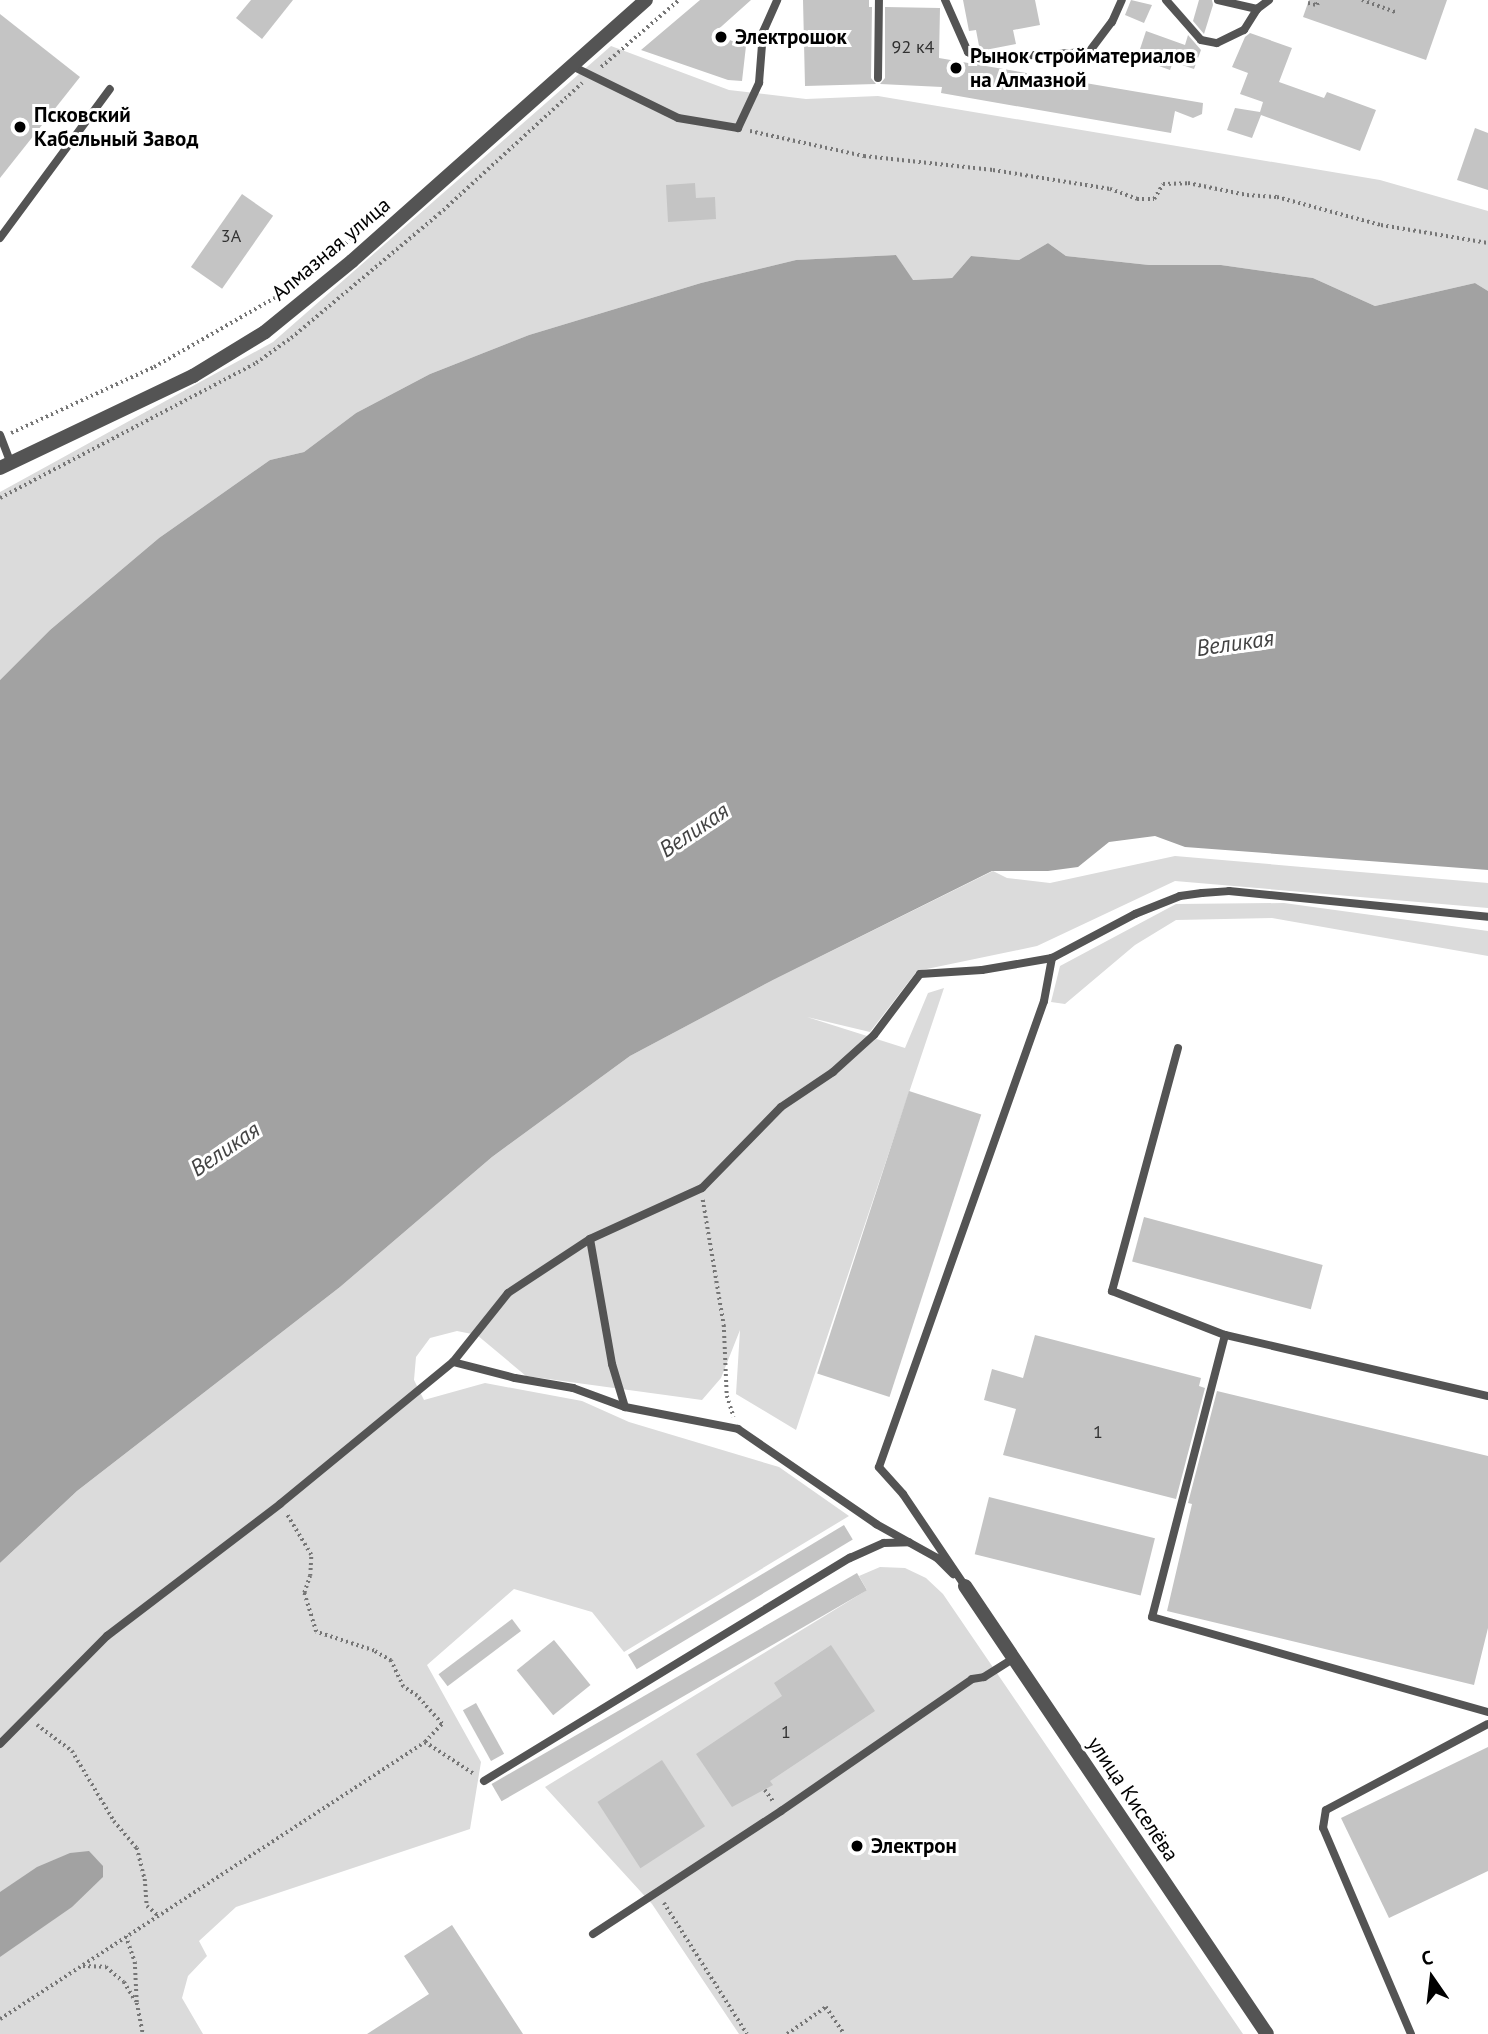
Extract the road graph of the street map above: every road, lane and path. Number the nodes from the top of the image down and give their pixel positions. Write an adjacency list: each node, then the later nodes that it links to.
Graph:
1 (646, 0): 14 (street, Алмазная улица)
2 (777, 0): 17 (lane)
3 (879, 0): 15 (lane)
4 (945, 0): 5 (lane)
5 (1122, 0)
6 (1166, 0): 12 (lane)
7 (1219, 0): 12 (lane)
8 (1269, 0): 12 (lane)
9 (1319, 0): 11 (path)
10 (1362, 0): 13 (path)
11 (1308, 3)
12 (1257, 9)
13 (1398, 13)
14 (572, 66): 17 (lane); 24 (street, Алмазная улица)
15 (878, 78)
16 (110, 89): 19 (lane)
17 (738, 128): 20 (path)
18 (376, 216): 21 (path)
19 (0, 238)
20 (1488, 243)
21 (336, 252)
22 (326, 261): 23 (path)
23 (1, 436): 24 (lane)
24 (6, 466)
25 (1488, 917): 26 (lane)
26 (1052, 958): 28 (lane); 37 (lane)
27 (1178, 1048): 30 (lane)
28 (702, 1188): 29 (lane); 34 (path)
29 (590, 1239): 31 (lane); 33 (lane)
30 (1225, 1335): 32 (lane); 39 (lane)
31 (453, 1362): 33 (lane); 35 (lane)
32 (1488, 1396)
33 (625, 1407): 34 (lane)
34 (738, 1429): 36 (lane)
35 (280, 1504): 40 (lane); 42 (path)
36 (911, 1542): 37 (lane); 44 (lane)
37 (965, 1586): 38 (street, улица Киселёва)
38 (1013, 1659): 45 (lane); 56 (street, улица Киселёва)
39 (1488, 1712)
40 (25, 1716): 43 (lane); 46 (path)
41 (1488, 1724): 57 (lane)
42 (425, 1742): 44 (path); 46 (path)
43 (0, 1744)
44 (484, 1781)
45 (657, 1892): 47 (lane); 53 (path)
46 (159, 1916): 48 (path)
47 (593, 1934)
48 (126, 1936): 49 (path); 50 (path)
49 (82, 1966): 50 (path); 51 (path)
50 (137, 2003): 52 (path)
51 (0, 2019)
52 (143, 2034)
53 (747, 2034)
54 (787, 2034): 55 (path)
55 (844, 2034)
56 (1266, 2034)
57 (1411, 2034)

